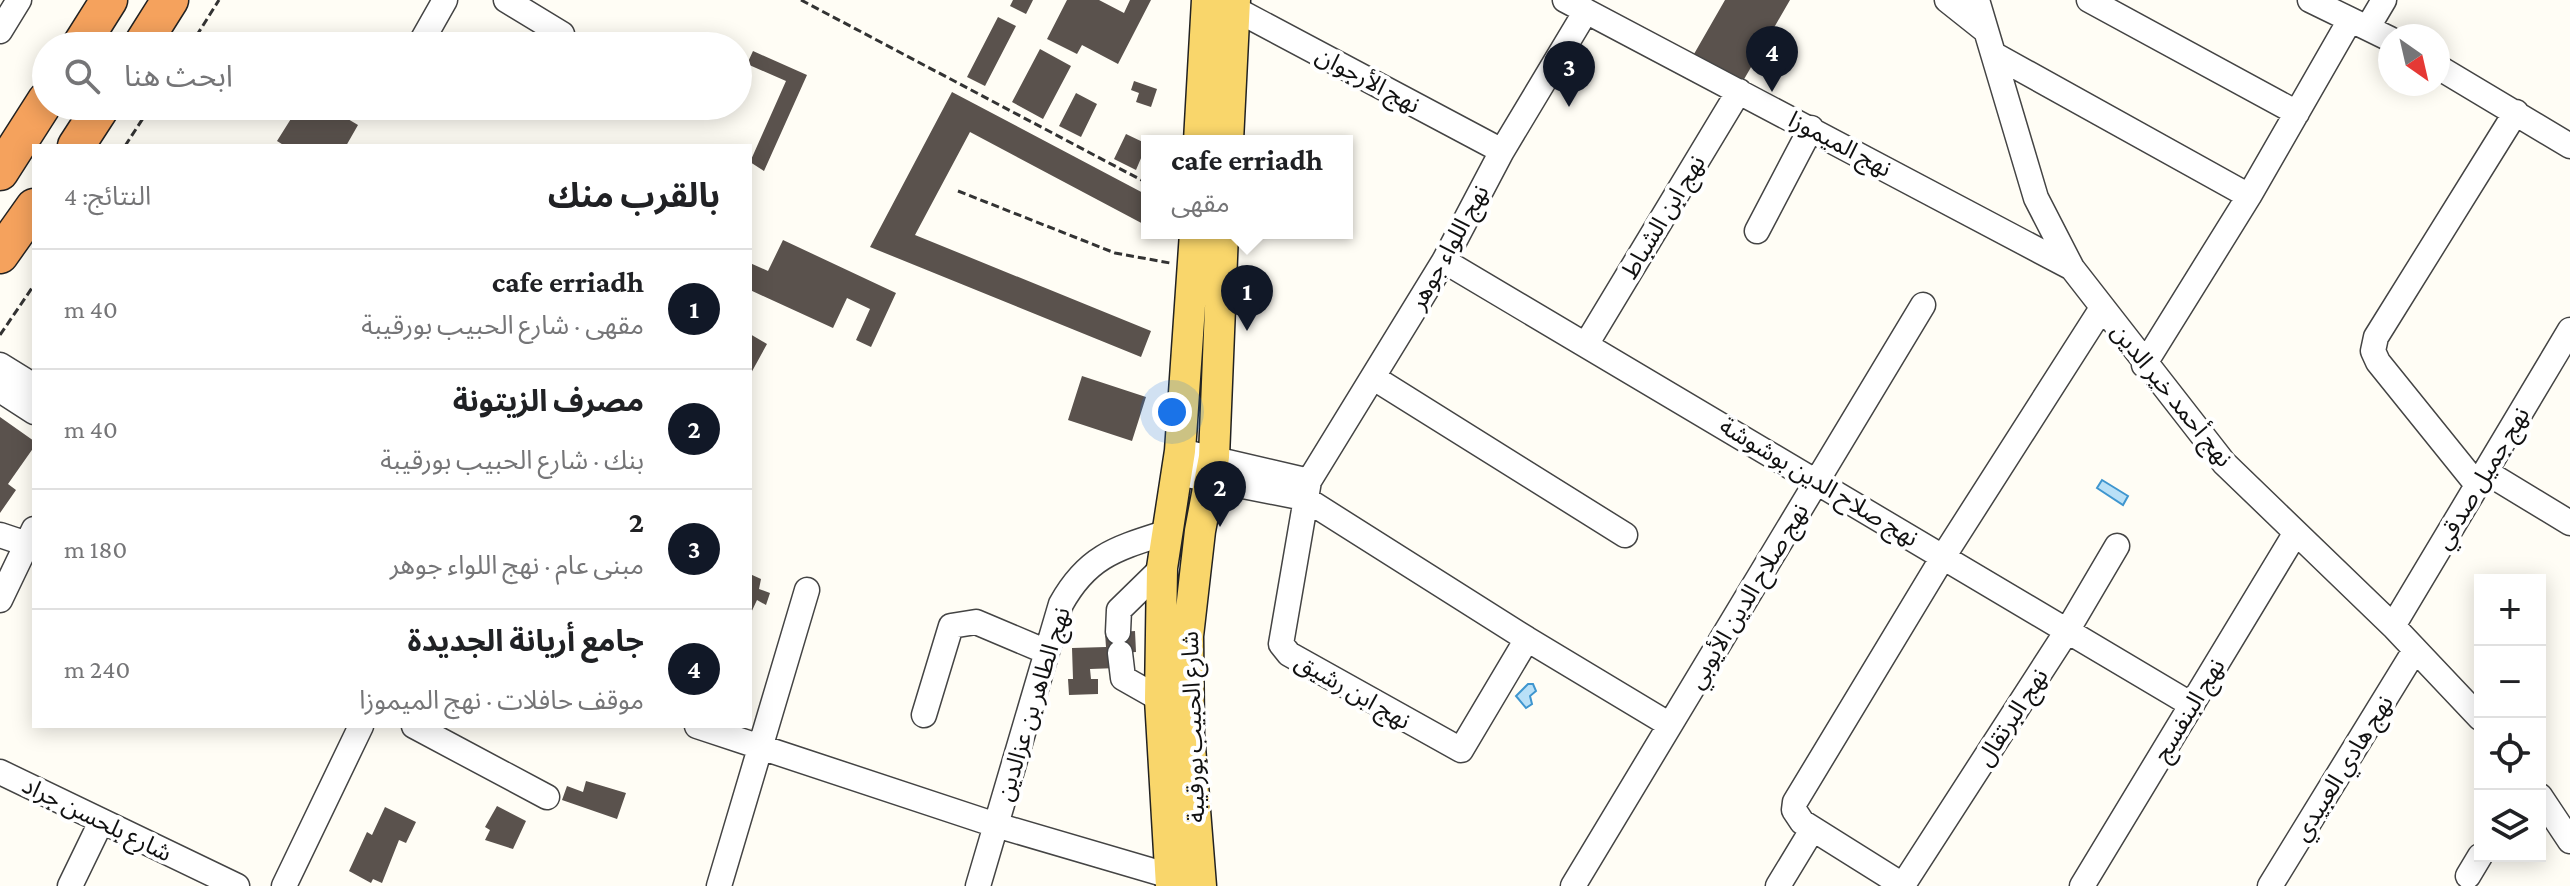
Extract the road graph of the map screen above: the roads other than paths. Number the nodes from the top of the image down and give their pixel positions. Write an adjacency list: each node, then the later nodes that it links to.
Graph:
1 (19, 0): 14 (street)
2 (109, 0): 16 (highway)
3 (170, 0): 17 (highway)
4 (445, 0): 18 (street)
5 (506, 0): 19 (street)
6 (1947, 0): 15 (street)
7 (1977, 0): 15 (street, نهج أحمد خير الدين)
8 (2089, 0): 26 (street)
9 (2310, 0): 13 (street)
10 (2384, 0): 13 (street)
11 (1225, 3): 31 (main road); 32 (main road); 35 (street, نهج الأرجوان)
12 (1576, 6): 23 (street, نهج الميموزا); 35 (street, نهج اللواء جوهر)
13 (2359, 23): 20 (street); 26 (street)
14 (0, 31)
15 (1986, 31): 21 (street, نهج أحمد خير الدين)
16 (89, 32)
17 (150, 32)
18 (427, 32)
19 (559, 32)
20 (2378, 33)
21 (1995, 55): 37 (street); 44 (street, نهج أحمد خير الدين)
22 (2450, 74): 25 (street)
23 (1739, 91): 30 (street, نهج الميموزا); 48 (street, نهج ابن الشباط)
24 (32, 101): 29 (highway)
25 (2516, 112): 34 (street); 57 (street)
26 (2297, 113): 37 (street)
27 (33, 120): 36 (highway)
28 (93, 120): 33 (highway)
29 (0, 126)
30 (1811, 128): 39 (street); 44 (street, نهج الميموزا)
31 (1200, 135)
32 (1228, 135)
33 (77, 144)
34 (2570, 146)
35 (1502, 151): 43 (street, نهج اللواء جوهر)
36 (0, 172)
37 (2249, 196): 50 (street)
38 (32, 210): 42 (highway)
39 (1757, 231)
40 (1195, 239): 55 (main road)
41 (1223, 239): 56 (main road, شارع الحبيب بورقيبة)
42 (0, 255)
43 (1444, 261): 48 (street, نهج صلاح الدين بوشوشة); 51 (street, نهج اللواء جوهر)
44 (2072, 268): 46 (street, نهج أحمد خير الدين)
45 (1923, 305): 58 (street, نهج صلاح الدين الأيوبي)
46 (2102, 308): 50 (street, نهج أحمد خير الدين); 67 (street)
47 (2570, 330): 57 (street, نهج جميل صدقي)
48 (1587, 343): 58 (street, نهج صلاح الدين بوشوشة)
49 (0, 365): 52 (street)
50 (2144, 365): 62 (street, نهج أحمد خير الدين)
51 (1374, 378): 59 (street, نهج اللواء جوهر); 64 (street)
52 (32, 385)
53 (0, 390): 54 (street)
54 (32, 411)
55 (1179, 462): 56 (street); 61 (main road)
56 (1211, 468): 59 (street); 99 (main road, شارع الحبيب بورقيبة)
57 (2482, 479): 60 (street); 71 (street, نهج جميل صدقي)
58 (1817, 481): 67 (street, نهج صلاح الدين بوشوشة); 80 (street, نهج صلاح الدين الأيوبي)
59 (1307, 490): 73 (street); 73 (street, نهج ابن رشيق)
60 (2570, 523)
61 (1168, 532): 68 (main road); 75 (street, نهج الطاهر بن عزالدين)
62 (2295, 534): 71 (street, نهج أحمد خير الدين); 77 (street, نهج البنفسج)
63 (0, 535): 65 (street)
64 (1625, 535)
65 (31, 536): 70 (street)
66 (2117, 546): 72 (street, نهج البرتقال)
67 (1943, 557): 72 (street, نهج صلاح الدين بوشوشة); 90 (street)
68 (1162, 568): 76 (main road); 76 (street)
69 (807, 590): 84 (street)
70 (0, 600)
71 (2393, 626): 74 (street, نهج أحمد خير الدين)
72 (2067, 631): 77 (street, نهج صلاح الدين بوشوشة); 93 (street, نهج البرتقال)
73 (1527, 639): 80 (street)
74 (2415, 650): 78 (street, نهج أحمد خير الدين); 103 (street, نهج هادي العبيدي)
75 (1047, 652): 79 (street); 89 (street, نهج الطاهر بن عزالدين)
76 (1160, 699): 92 (main road)
77 (2192, 705): 102 (street, نهج البنفسج)
78 (2474, 712)
79 (924, 715)
80 (1670, 725): 100 (street, نهج صلاح الدين الأيوبي)
81 (360, 728): 96 (street)
82 (418, 728): 86 (street)
83 (703, 728): 84 (street)
84 (761, 747): 89 (street); 97 (street)
85 (0, 772): 88 (street, شارع بلحسن جراد)
86 (547, 797)
87 (2546, 805): 91 (street)
88 (101, 822): 94 (street); 95 (street, شارع بلحسن جراد)
89 (996, 825): 92 (street); 98 (street, نهج الطاهر بن عزالدين)
90 (1812, 830): 93 (street); 101 (street)
91 (2570, 841)
92 (1171, 881)
93 (1904, 885)
94 (70, 886)
95 (237, 886)
96 (284, 886)
97 (719, 886)
98 (978, 886)
99 (1201, 886)
100 (1573, 886)
101 (1778, 886)
102 (2082, 886)
103 (2270, 886)

